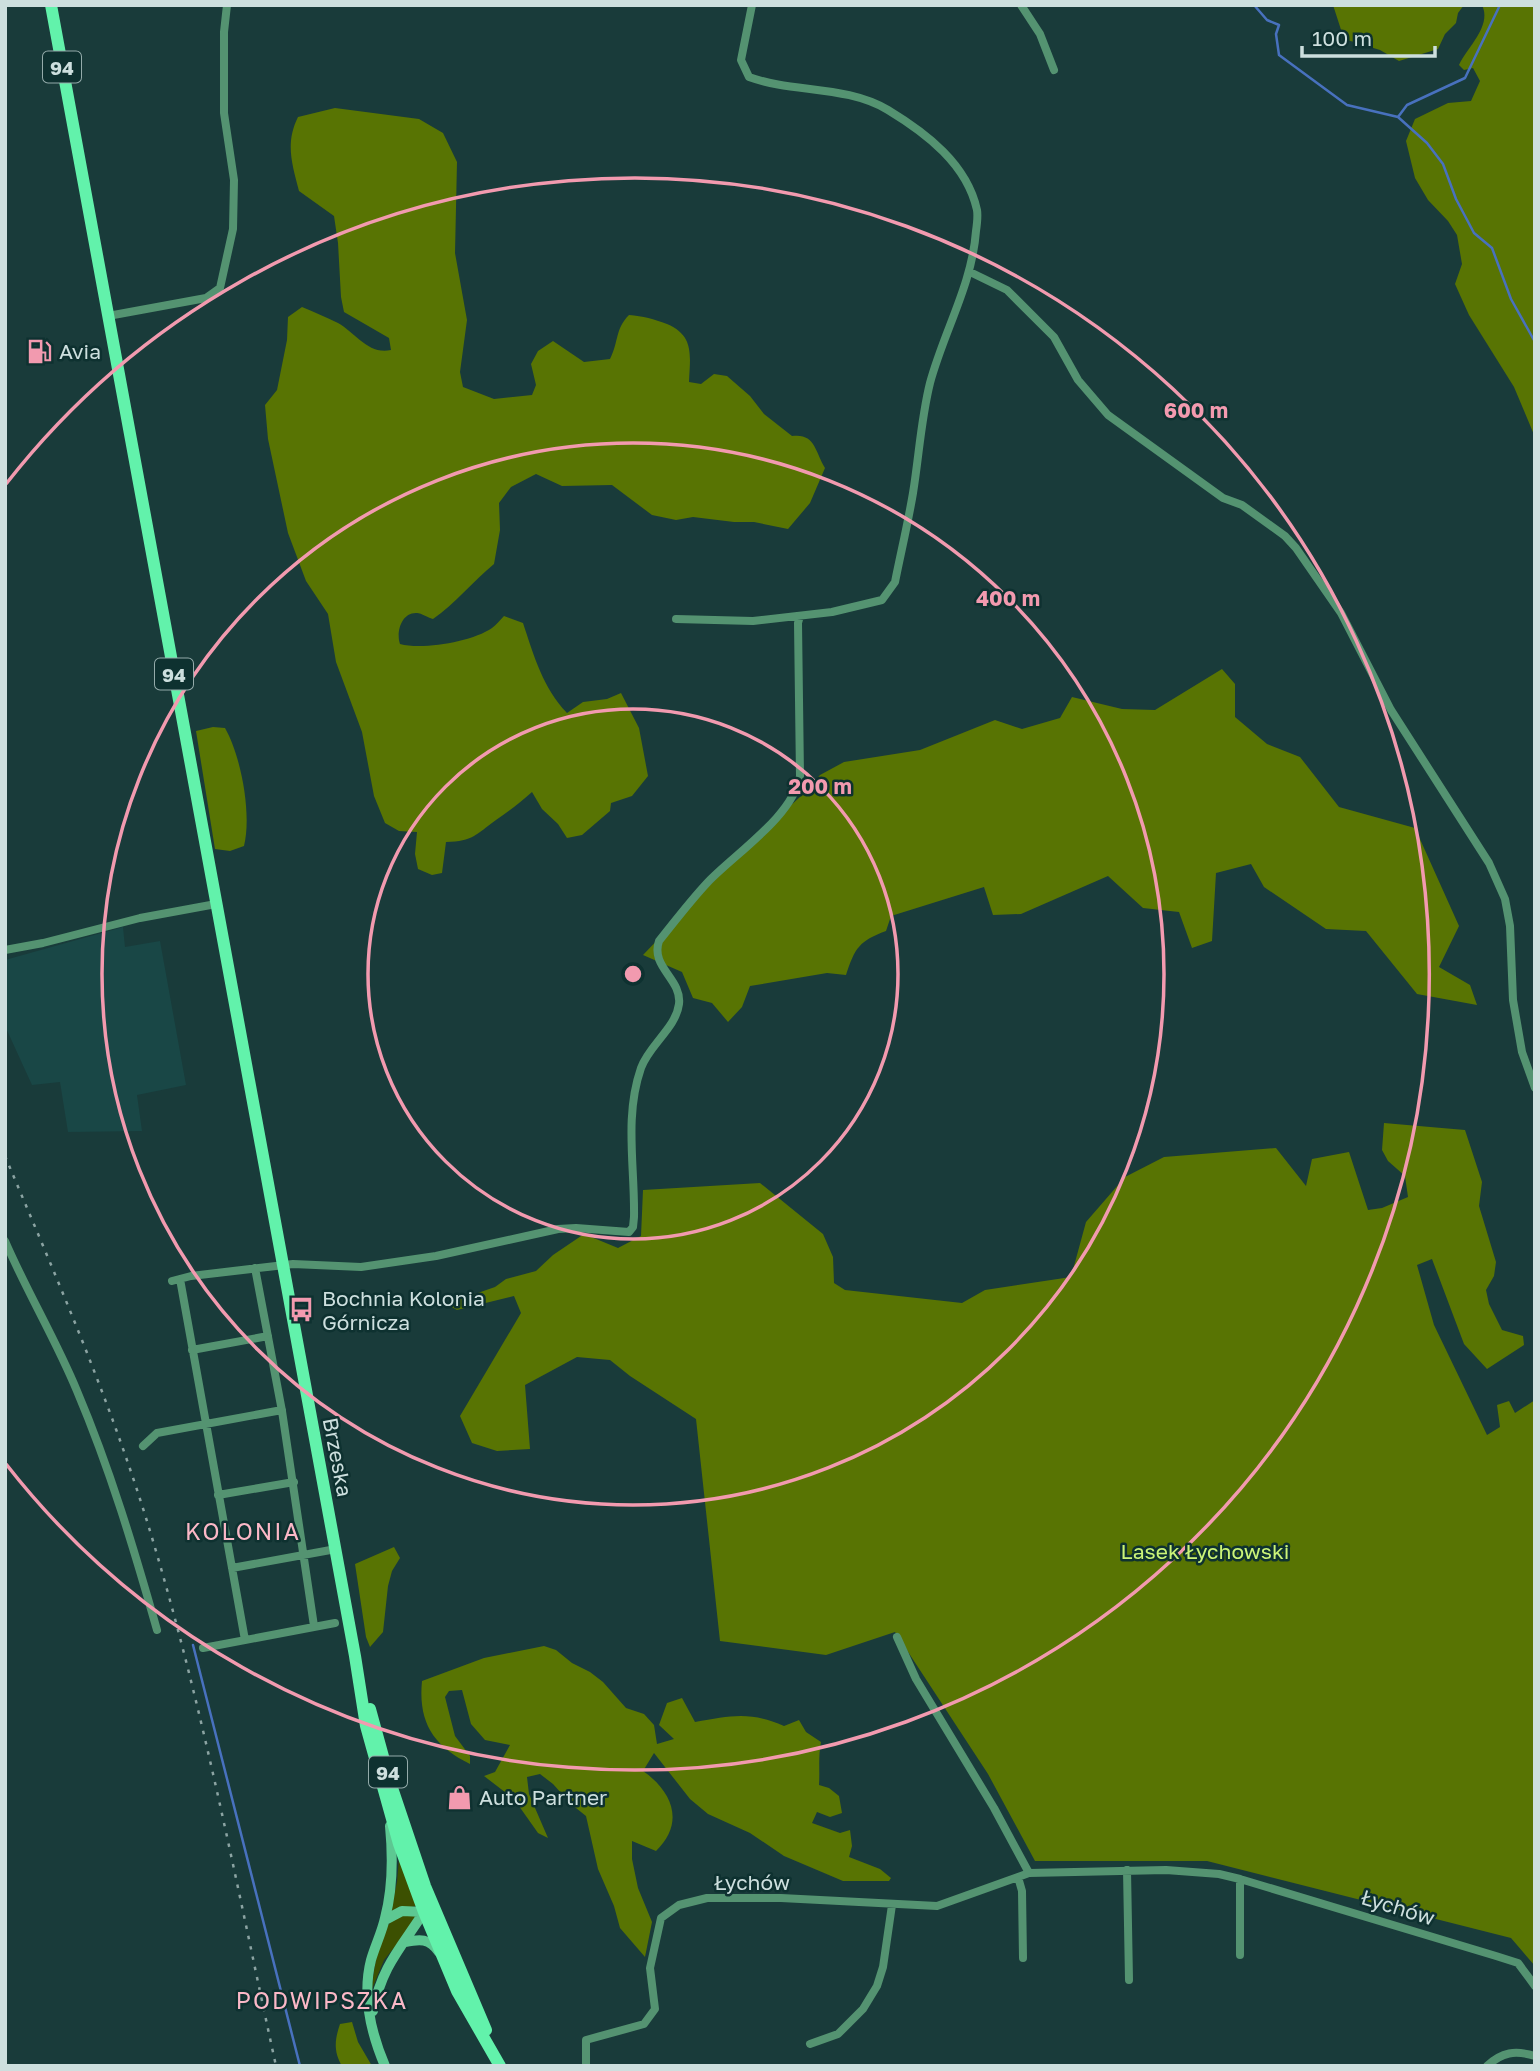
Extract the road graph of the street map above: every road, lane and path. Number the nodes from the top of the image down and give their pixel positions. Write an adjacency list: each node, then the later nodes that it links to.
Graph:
1 (51, 5): 7 (main road, 94)
2 (228, 5): 7 (street)
3 (752, 5): 6 (street)
4 (1021, 5): 5 (street)
5 (1054, 70)
6 (970, 272): 8 (street); 12 (street)
7 (108, 316): 10 (main road, 94)
8 (800, 615): 9 (street); 14 (street)
9 (676, 619)
10 (216, 904): 11 (street); 14 (main road, Brzeska / 94)
11 (5, 950)
12 (1535, 1088)
13 (5, 1241): 28 (street)
14 (283, 1265): 15 (street); 23 (main road, Brzeska / 94)
15 (255, 1268): 16 (street); 17 (street)
16 (268, 1336): 17 (street); 18 (street)
17 (192, 1350): 19 (street)
18 (282, 1410): 19 (street); 21 (street)
19 (206, 1424): 20 (street); 22 (street)
20 (143, 1446)
21 (294, 1482): 22 (street); 24 (street)
22 (218, 1495): 25 (street)
23 (336, 1549): 24 (street); 32 (main road, Brzeska / 94)
24 (305, 1555): 25 (street); 27 (street)
25 (232, 1568): 30 (street)
26 (335, 1623): 27 (street)
27 (314, 1626): 30 (street)
28 (157, 1630)
29 (897, 1637): 35 (street)
30 (245, 1640): 31 (street)
31 (203, 1648)
32 (355, 1656): 33 (main road, Brzeska / 94); 38 (main road, Brzeska / 94)
33 (389, 1814): 40 (main road, Brzeska / 94); 41 (main road, Brzeska)
34 (1126, 1870): 35 (street, Łychów); 37 (street, Łychów); 47 (street)
35 (1029, 1873): 36 (street, Łychów)
36 (1018, 1877): 39 (street, Łychów); 46 (street)
37 (1240, 1879): 45 (street); 48 (street, Łychów)
38 (425, 1886): 40 (main road, Brzeska); 42 (main road, 94)
39 (892, 1905): 50 (street); 54 (street, Łychów)
40 (424, 1912): 41 (main road); 42 (main road); 43 (main road, Brzeska); 44 (main road, 94)
41 (385, 1920): 49 (main road, Brzeska)
42 (444, 1935): 53 (main road, 94)
43 (405, 1942): 44 (main road); 49 (main road, Brzeska)
44 (442, 1955): 53 (main road, 94)
45 (1240, 1955)
46 (1023, 1958)
47 (1129, 1980)
48 (1535, 1986)
49 (371, 2021): 52 (main road, Brzeska)
50 (810, 2044)
51 (1535, 2056): 55 (street)
52 (386, 2066)
53 (501, 2066)
54 (586, 2066)
55 (1487, 2066)

